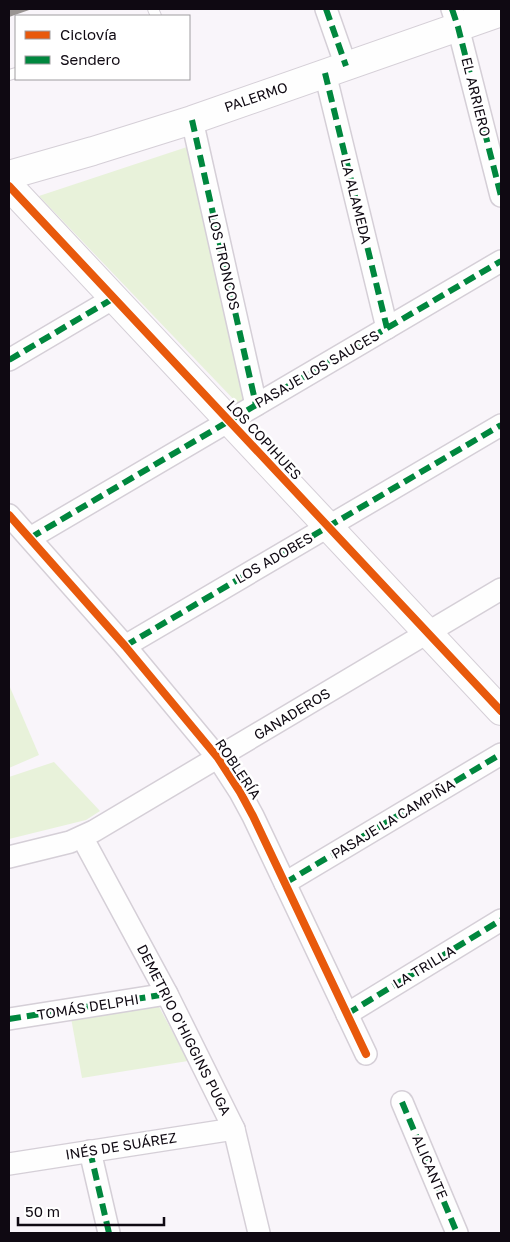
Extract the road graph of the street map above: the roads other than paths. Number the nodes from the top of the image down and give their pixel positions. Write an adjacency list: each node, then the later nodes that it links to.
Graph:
1 (326, 9): 4 (street, LA ALAMEDA)
2 (501, 12): 3 (street, PALERMO)
3 (455, 18): 4 (street, PALERMO); 8 (street, EL ARRIERO)
4 (335, 70): 5 (street, PALERMO); 11 (street, LA ALAMEDA)
5 (192, 120): 6 (street, PALERMO); 13 (street, LOS TRONCOS)
6 (9, 175)
7 (9, 186): 10 (street, LOS COPIHUES)
8 (501, 196)
9 (501, 261): 11 (street, PASAJE LOS SAUCES)
10 (114, 298): 12 (street); 14 (street, LOS COPIHUES)
11 (386, 328): 13 (street, PASAJE LOS SAUCES)
12 (9, 360)
13 (256, 405): 14 (street, PASAJE LOS SAUCES)
14 (229, 421): 17 (street, LOS COPIHUES); 18 (street, PASAJE LOS SAUCES)
15 (501, 425): 17 (street, LOS ADOBES)
16 (9, 515): 18 (street, ROBLERÍA)
17 (328, 526): 20 (street, LOS COPIHUES); 21 (street, LOS ADOBES)
18 (30, 538): 21 (street, ROBLERÍA)
19 (501, 589): 20 (street, GANADEROS)
20 (428, 633): 22 (street, LOS COPIHUES); 24 (street, GANADEROS)
21 (125, 646): 24 (street, ROBLERÍA)
22 (501, 711)
23 (501, 754): 27 (street, PASAJE LA CAMPIÑA)
24 (218, 758): 25 (street, GANADEROS); 27 (street, ROBLERÍA)
25 (82, 837): 26 (street, GANADEROS); 29 (street, DEMETRIO O'HIGGINS PUGA)
26 (9, 857)
27 (285, 883): 30 (street, ROBLERÍA)
28 (501, 920): 30 (street, LA TRILLA)
29 (167, 994): 31 (street, TOMÁS DELPHI); 34 (street, DEMETRIO O'HIGGINS PUGA)
30 (347, 1014): 32 (street, ROBLERÍA)
31 (9, 1019)
32 (366, 1054)
33 (402, 1102): 39 (street, ALICANTE)
34 (234, 1129): 35 (street, INÉS DE SUÁREZ); 38 (street, DEMETRIO O'HIGGINS PUGA)
35 (90, 1151): 36 (street, INÉS DE SUÁREZ); 37 (street)
36 (9, 1164)
37 (109, 1233)
38 (259, 1233)
39 (457, 1233)

